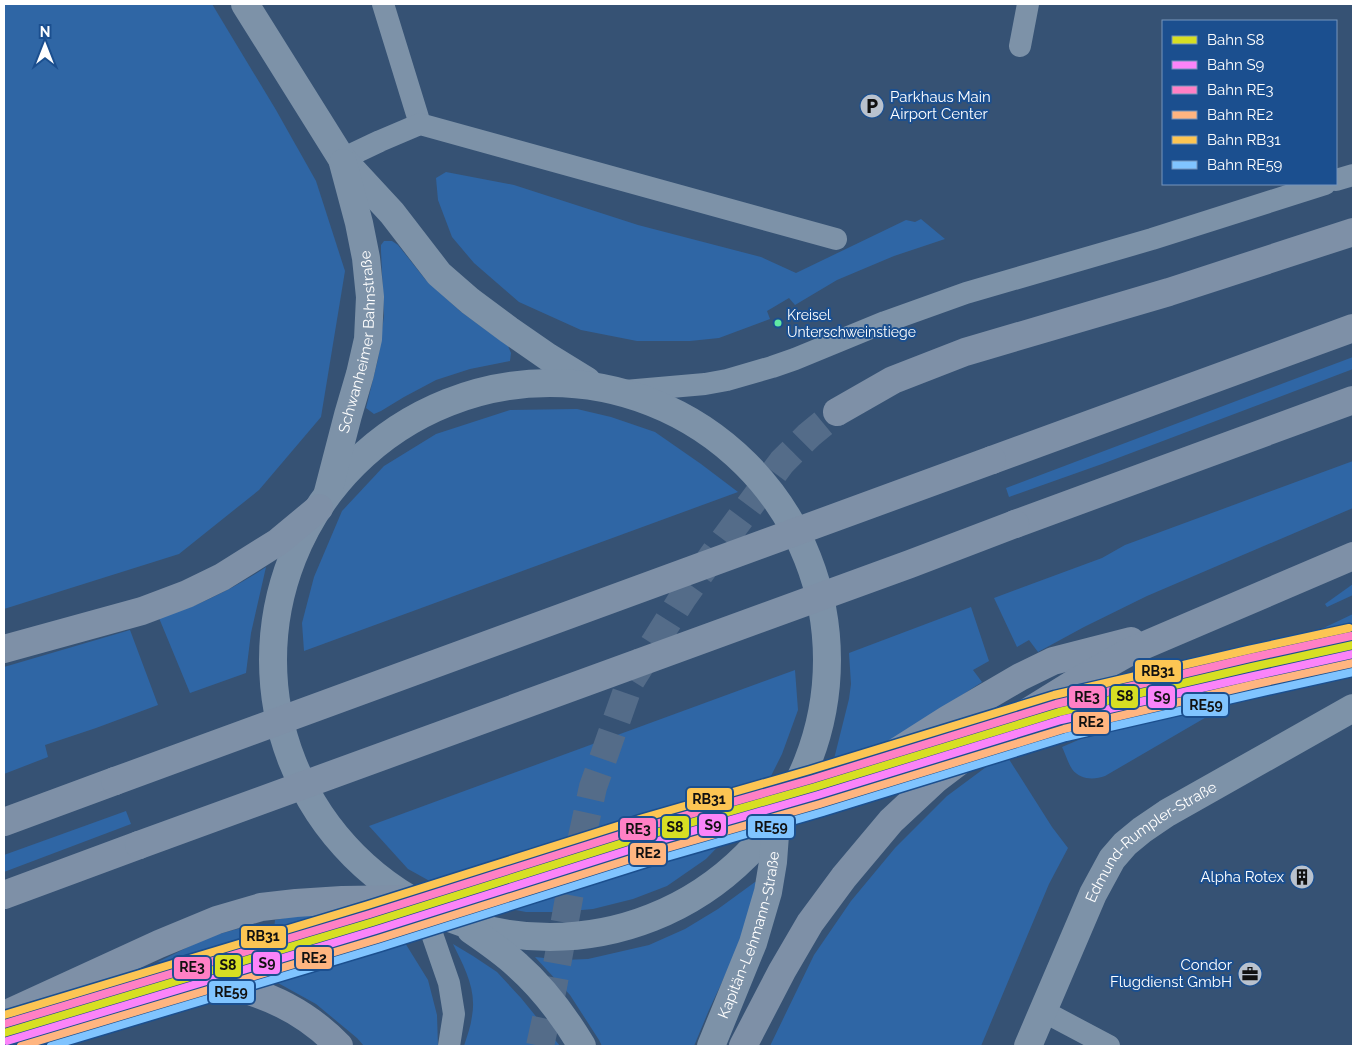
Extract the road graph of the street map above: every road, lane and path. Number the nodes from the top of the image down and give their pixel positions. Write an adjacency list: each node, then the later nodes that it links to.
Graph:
1 (245, 4): 6 (street, Schwanheimer Bahnstraße)
2 (383, 4): 5 (lane)
3 (1028, 4): 4 (lane)
4 (1020, 46)
5 (420, 124): 6 (lane); 11 (lane)
6 (342, 160): 13 (street, Schwanheimer Bahnstraße); 17 (street, Schwanheimer Bahnstraße)
7 (1353, 174): 8 (lane)
8 (1337, 180)
9 (1322, 185): 14 (lane)
10 (1353, 232): 16 (highway)
11 (836, 239)
12 (1353, 328): 23 (highway, bridge)
13 (591, 383): 14 (street); 17 (street)
14 (625, 391): 22 (street)
15 (1353, 400): 24 (highway, bridge)
16 (837, 412)
17 (323, 502): 20 (highway); 25 (street)
18 (1353, 556): 19 (highway)
19 (1183, 628): 22 (highway); 34 (highway)
20 (4, 649)
21 (1353, 708): 27 (street, Edmund-Rumpler-Straße)
22 (780, 816): 26 (street); 33 (street, Kapitän-Lehmann-Straße)
23 (4, 822)
24 (4, 895)
25 (415, 902): 26 (street); 28 (highway); 31 (lane)
26 (457, 921): 32 (street)
27 (1042, 1011): 35 (street, Edmund-Rumpler-Straße); 36 (lane)
28 (4, 1015)
29 (4, 1029): 30 (highway)
30 (339, 1046)
31 (449, 1046)
32 (582, 1046)
33 (711, 1046)
34 (743, 1046)
35 (1028, 1046)
36 (1109, 1046)

